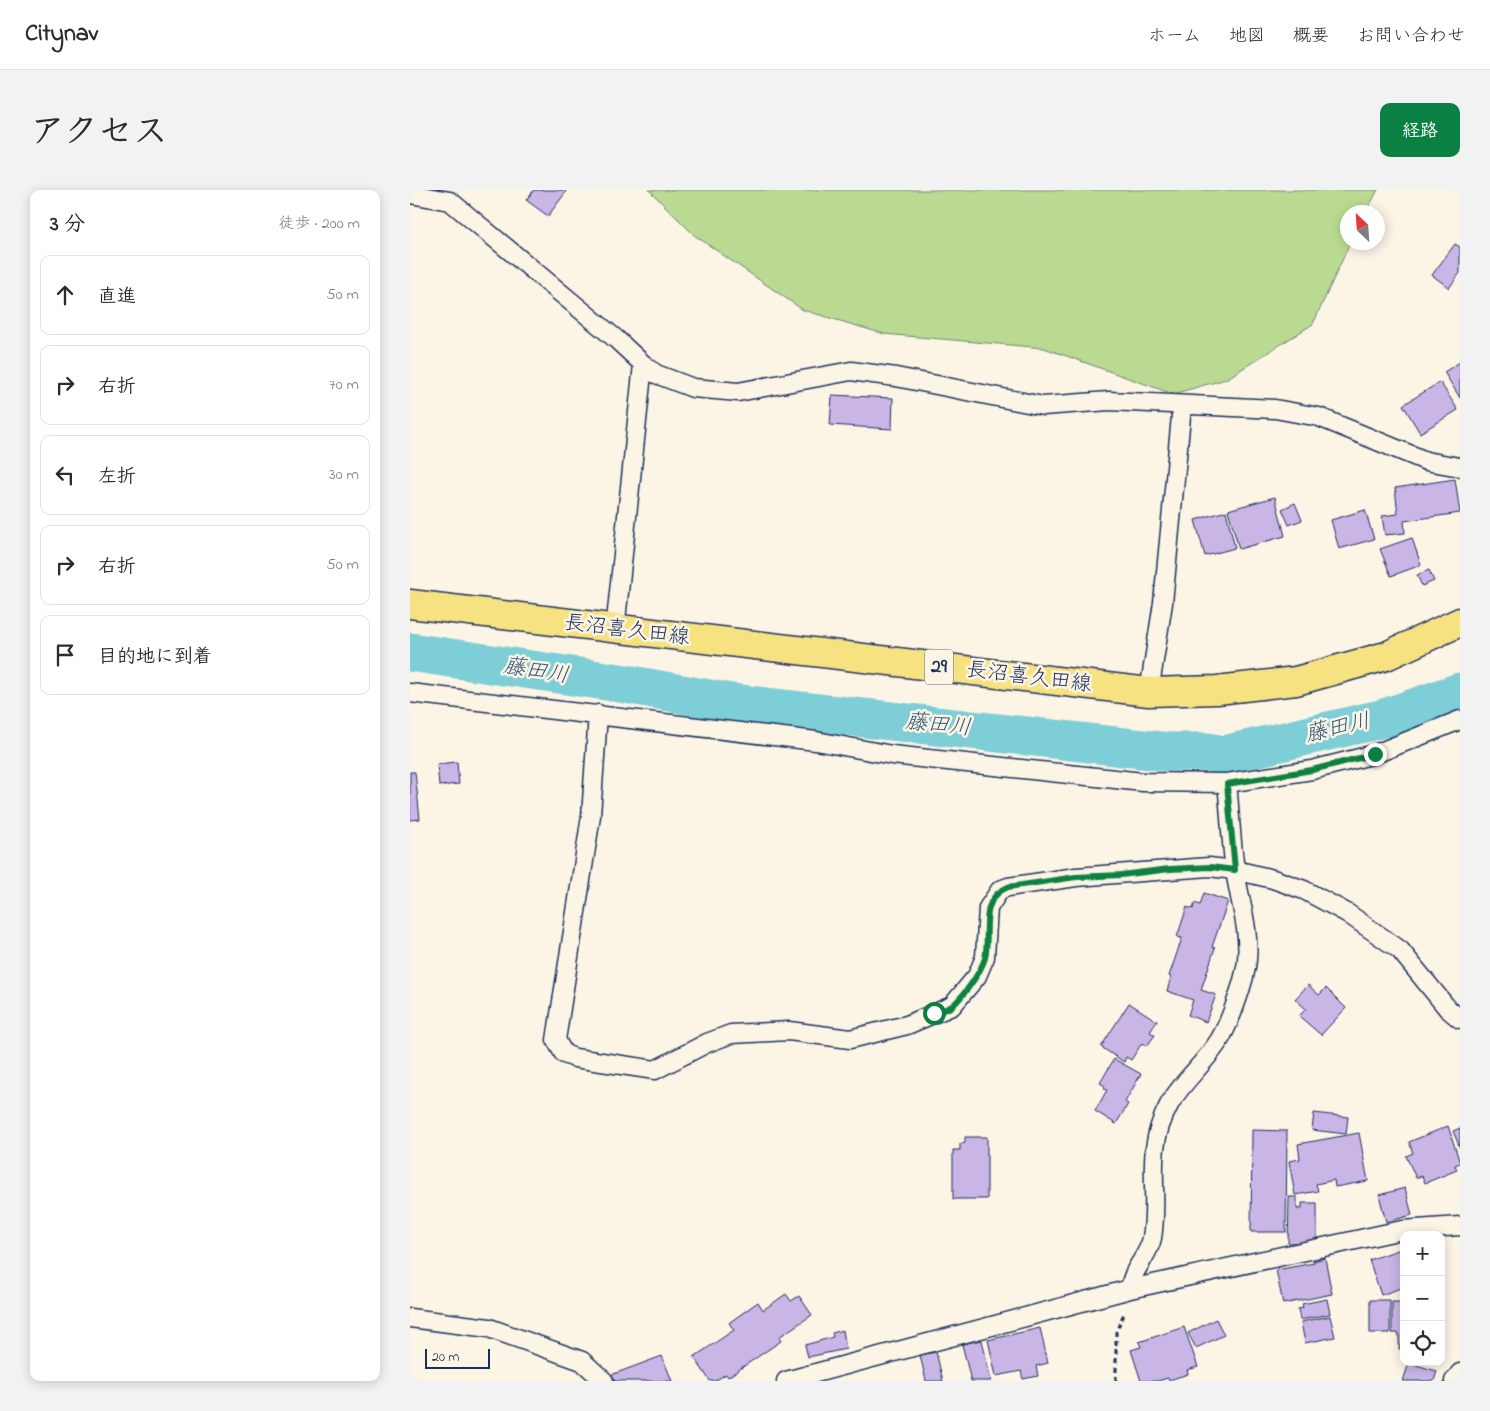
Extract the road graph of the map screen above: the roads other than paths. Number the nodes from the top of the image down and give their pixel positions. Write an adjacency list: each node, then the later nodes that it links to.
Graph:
1 (410, 194): 2 (street)
2 (643, 364): 3 (street); 7 (street)
3 (1182, 406): 4 (street); 8 (street)
4 (1460, 467)
5 (410, 604): 7 (main road, 長沼喜久田線 / 29)
6 (1460, 622): 8 (main road, 長沼喜久田線 / 29)
7 (615, 630): 8 (main road, 長沼喜久田線 / 29)
8 (1149, 692)
9 (410, 693): 10 (street)
10 (598, 714): 12 (street); 13 (street)
11 (1460, 720): 12 (street)
12 (1227, 784): 13 (street)
13 (1235, 870): 14 (street); 16 (street)
14 (1460, 1019)
15 (1460, 1226): 16 (street)
16 (1130, 1289): 20 (street)
17 (410, 1318): 19 (street)
18 (1460, 1373): 21 (street)
19 (604, 1381)
20 (786, 1381)
21 (1454, 1381)

